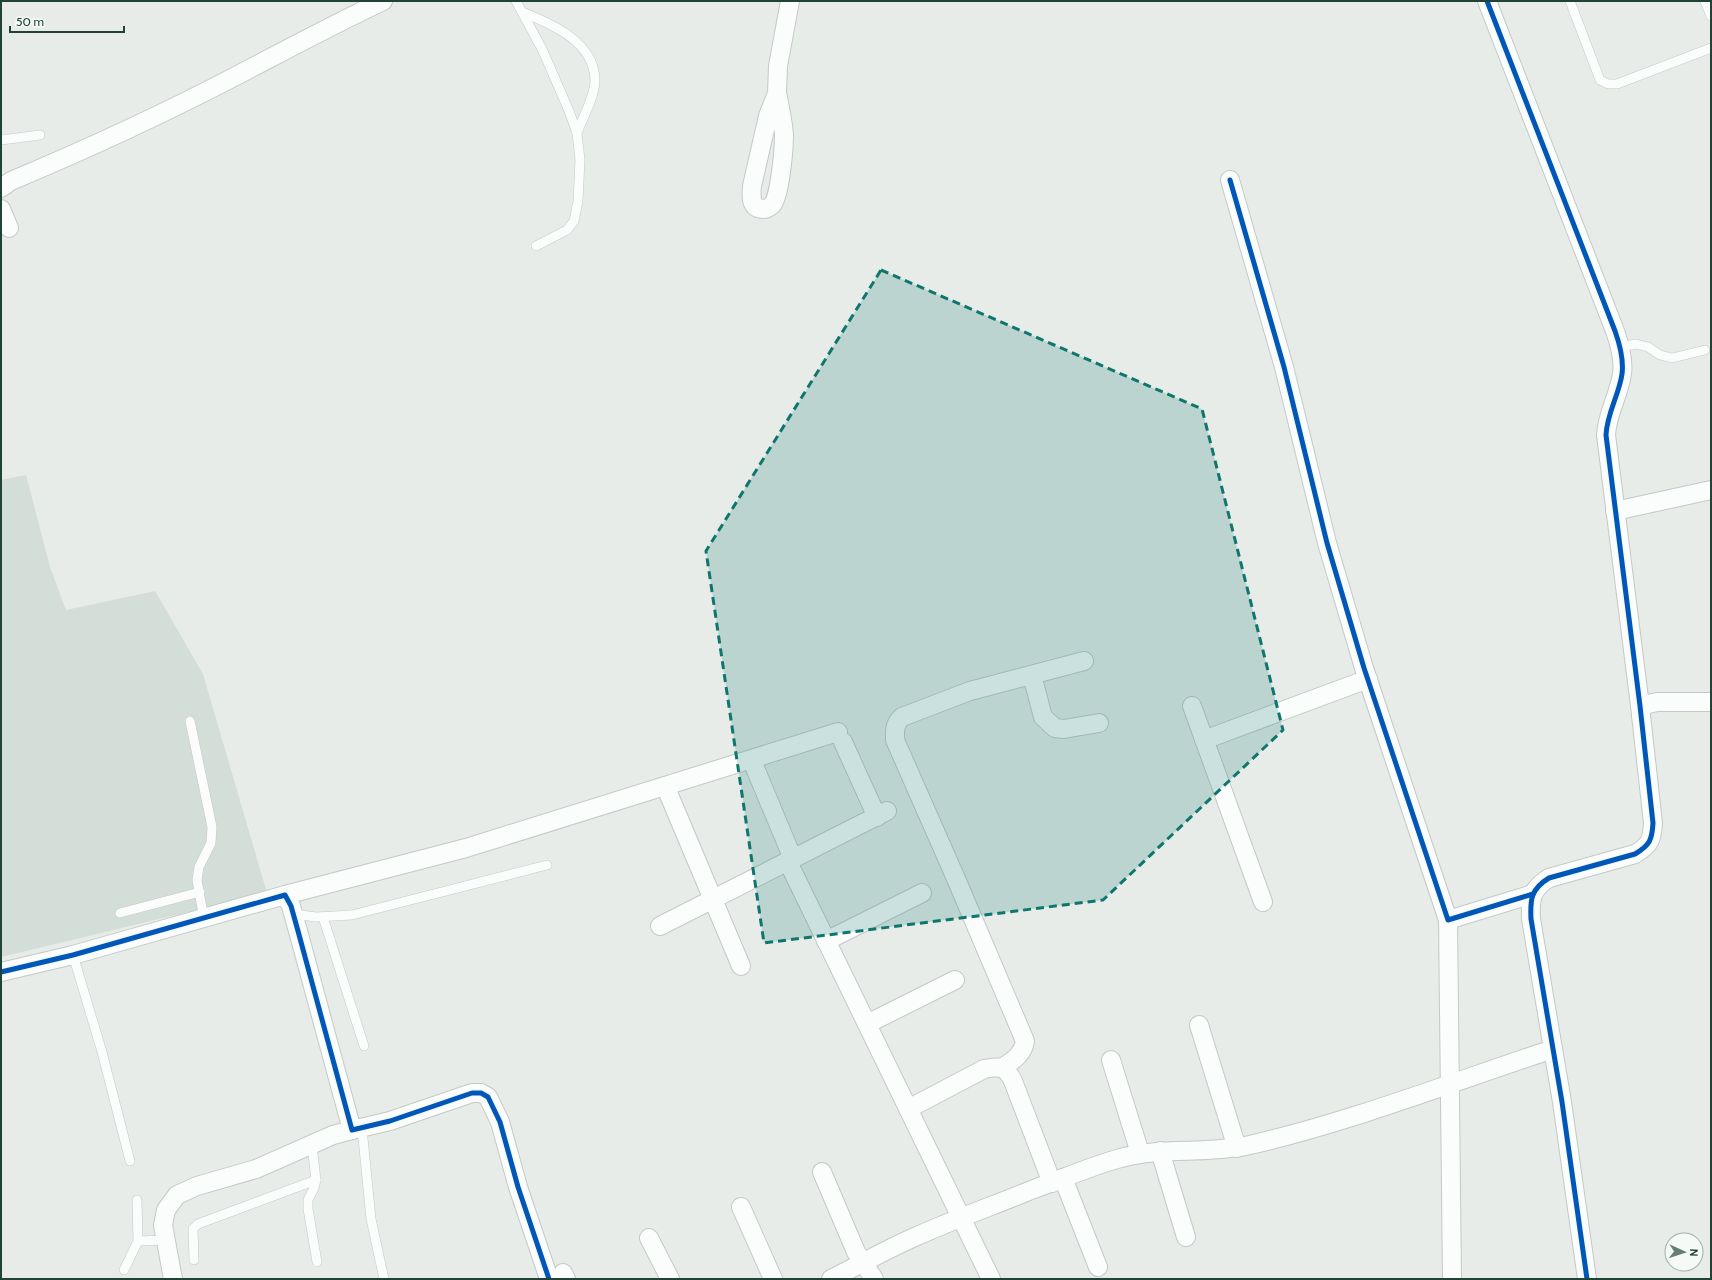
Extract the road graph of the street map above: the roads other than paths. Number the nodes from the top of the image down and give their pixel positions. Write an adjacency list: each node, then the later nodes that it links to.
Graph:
1 (383, 1): 15 (street)
2 (516, 1): 7 (lane)
3 (790, 1): 10 (street)
4 (1487, 1): 19 (street)
5 (1570, 1): 9 (lane)
6 (1705, 1): 8 (lane)
7 (522, 12): 11 (lane); 11 (lane)
8 (1711, 16)
9 (1711, 48)
10 (776, 93): 10 (street)
11 (577, 133): 18 (lane)
12 (40, 135): 13 (lane)
13 (1, 140)
14 (1230, 180): 25 (street)
15 (1, 188)
16 (1, 209): 17 (street)
17 (9, 228)
18 (536, 246)
19 (1620, 347): 20 (lane); 22 (street)
20 (1705, 350)
21 (1711, 490): 22 (street)
22 (1615, 511): 28 (street)
23 (1084, 661): 24 (street)
24 (1032, 675): 30 (street); 58 (street)
25 (1368, 679): 31 (street); 46 (street)
26 (1711, 702): 28 (street)
27 (1192, 706): 31 (street)
28 (1640, 706): 38 (street)
29 (190, 721): 36 (lane)
30 (1099, 723)
31 (1204, 740): 41 (street)
32 (755, 768): 34 (street)
33 (669, 796): 40 (street)
34 (790, 860): 39 (street); 40 (street); 48 (street)
35 (546, 865): 44 (lane)
36 (200, 892): 42 (lane); 45 (lane)
37 (922, 893): 48 (street)
38 (1533, 894): 46 (street); 56 (street)
39 (285, 895): 43 (street); 45 (street)
40 (713, 900): 47 (street); 50 (street)
41 (1263, 902)
42 (120, 913)
43 (293, 914): 44 (lane); 61 (street)
44 (323, 917): 55 (lane)
45 (204, 919): 49 (street)
46 (1448, 920): 59 (street)
47 (660, 926)
48 (826, 941): 53 (street)
49 (72, 955): 51 (street); 66 (lane)
50 (740, 966)
51 (1, 972)
52 (955, 980): 53 (street)
53 (867, 1024): 60 (street)
54 (1200, 1025): 63 (street)
55 (364, 1046)
56 (1553, 1049): 59 (street); 91 (street)
57 (1111, 1060): 65 (street)
58 (1002, 1068): 60 (street); 69 (street)
59 (1449, 1084): 63 (street); 90 (street)
60 (908, 1109): 72 (street)
61 (357, 1129): 62 (street); 82 (street); 84 (lane)
62 (312, 1145): 68 (lane); 75 (street)
63 (1237, 1148): 64 (street)
64 (1160, 1151): 65 (street); 73 (street)
65 (1140, 1153): 69 (street)
66 (130, 1161)
67 (822, 1172): 79 (street)
68 (316, 1180): 77 (lane); 78 (lane)
69 (1058, 1180): 72 (street); 80 (street)
70 (137, 1200): 76 (lane)
71 (740, 1207): 86 (street)
72 (961, 1218): 79 (street); 89 (street)
73 (1186, 1237)
74 (649, 1238): 85 (street)
75 (166, 1240): 76 (lane); 83 (street)
76 (138, 1242): 81 (lane)
77 (194, 1260)
78 (317, 1262)
79 (864, 1262): 87 (street); 88 (street)
80 (1098, 1267)
81 (124, 1270)
82 (559, 1277)
83 (173, 1279)
84 (384, 1279)
85 (670, 1279)
86 (773, 1279)
87 (831, 1279)
88 (874, 1279)
89 (991, 1279)
90 (1452, 1279)
91 (1587, 1279)

